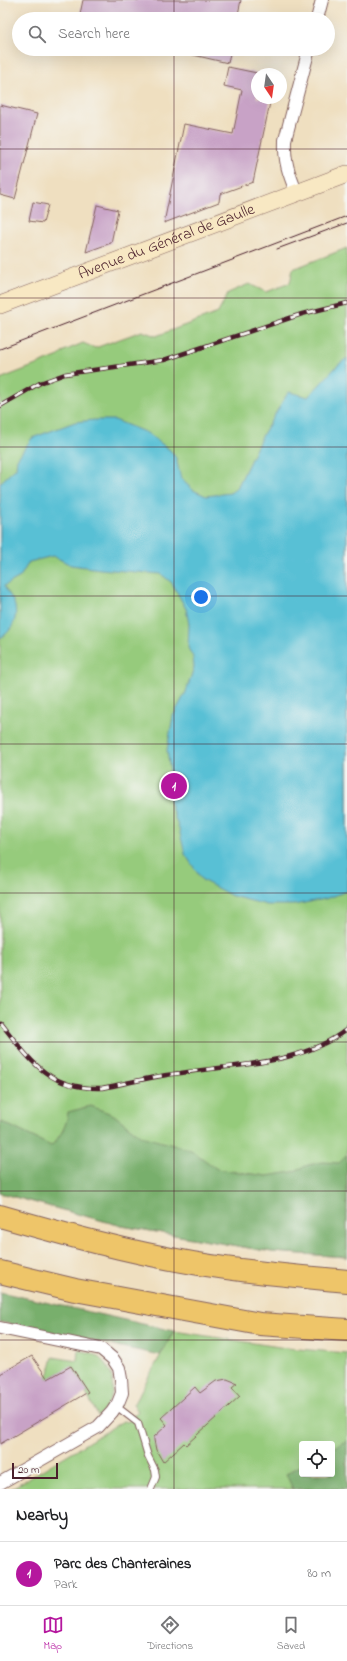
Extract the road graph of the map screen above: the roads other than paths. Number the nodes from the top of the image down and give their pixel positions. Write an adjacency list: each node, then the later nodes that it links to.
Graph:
1 (322, 0): 2 (street)
2 (319, 12)
3 (307, 56): 5 (street)
4 (342, 178): 5 (main road, Avenue du Général de Gaulle)
5 (297, 194): 6 (main road, Avenue du Général de Gaulle)
6 (0, 305)
7 (0, 1216): 9 (highway)
8 (0, 1272): 11 (highway)
9 (347, 1281)
10 (0, 1328): 12 (street)
11 (347, 1330)
12 (116, 1406): 13 (street); 14 (lane)
13 (0, 1483)
14 (151, 1489)

